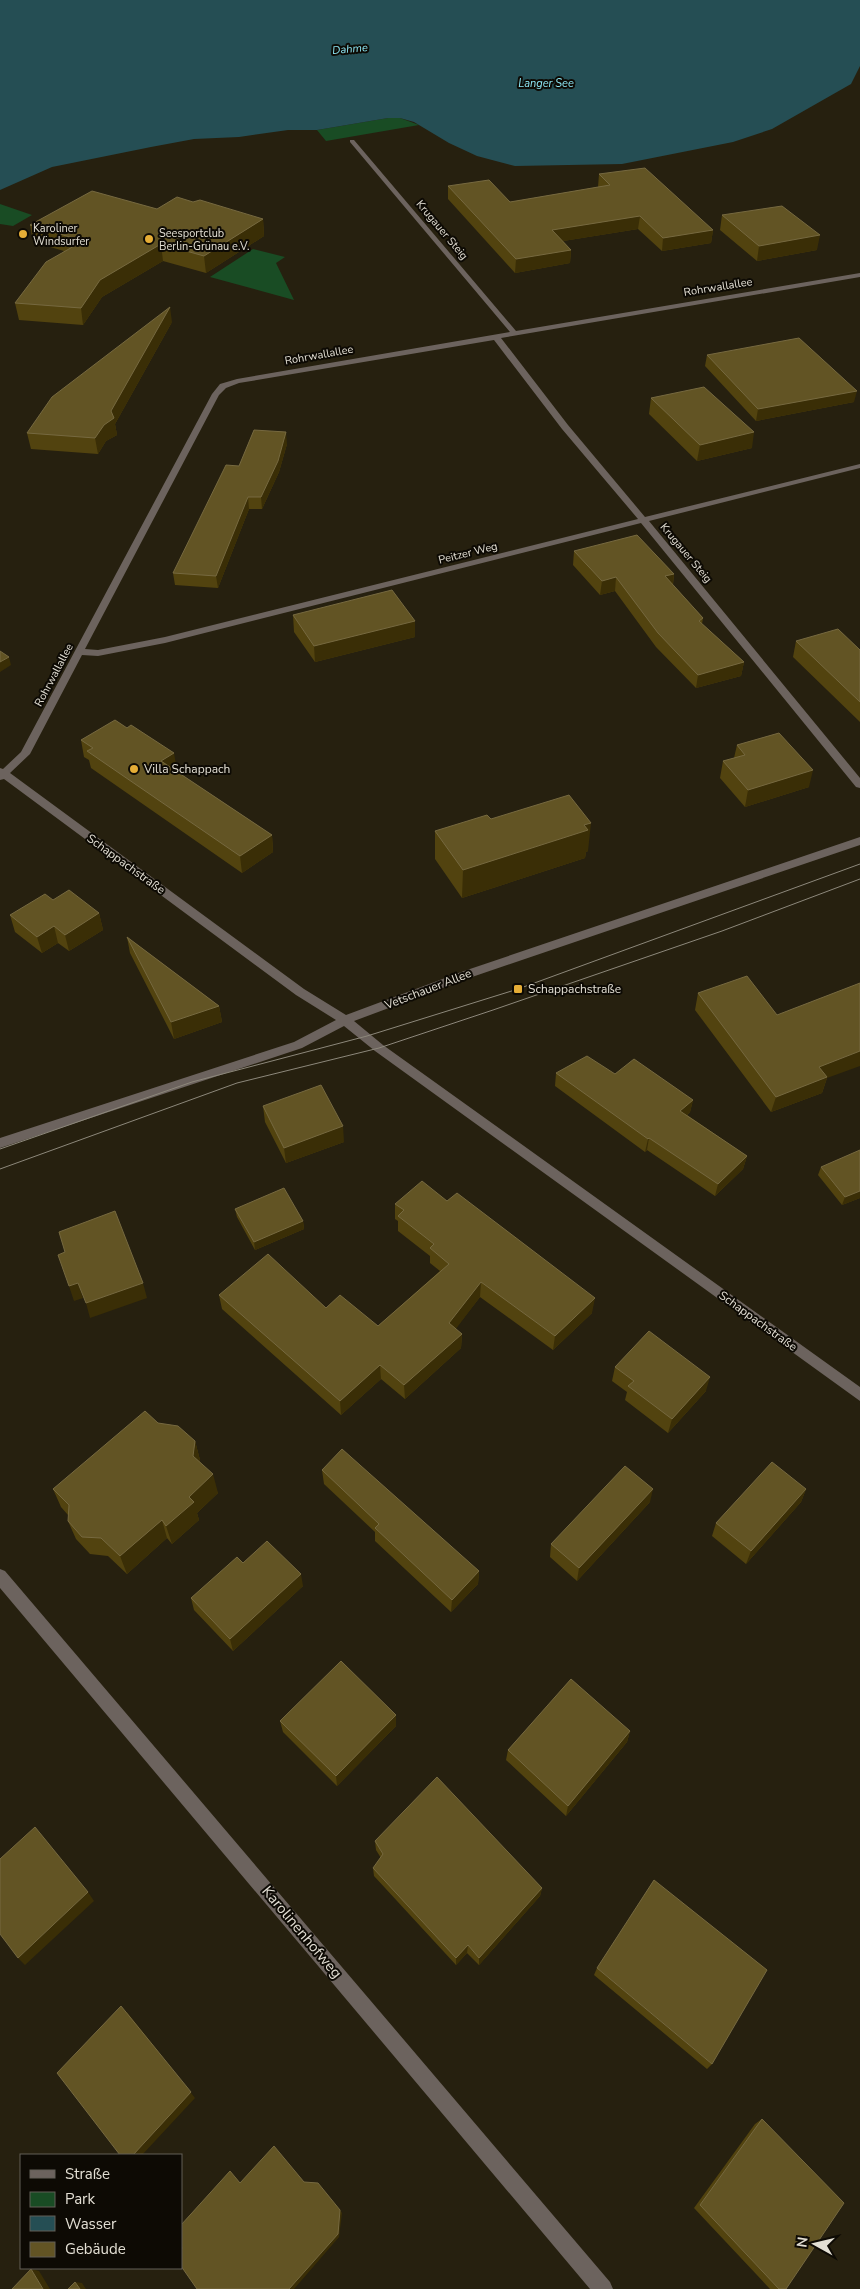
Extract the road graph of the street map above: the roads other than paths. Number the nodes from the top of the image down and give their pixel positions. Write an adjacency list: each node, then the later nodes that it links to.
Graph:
1 (352, 141): 3 (street, Krugauer Steig)
2 (860, 275): 3 (street, Rohrwallallee)
3 (514, 333): 4 (street, Rohrwallallee)
4 (494, 336): 6 (street, Krugauer Steig); 7 (street, Rohrwallallee)
5 (860, 466): 6 (street, Peitzer Weg)
6 (644, 521): 7 (street, Peitzer Weg); 9 (street, Krugauer Steig)
7 (79, 652): 8 (street, Rohrwallallee)
8 (2, 774): 11 (street, Schappachstraße)
9 (860, 785)
10 (860, 841): 11 (street, Vetschauer Allee)
11 (345, 1020): 12 (street, Vetschauer Allee); 13 (street, Schappachstraße)
12 (0, 1143)
13 (860, 1395)
14 (0, 1576): 15 (street, Karolinenhofweg)
15 (603, 2289)

